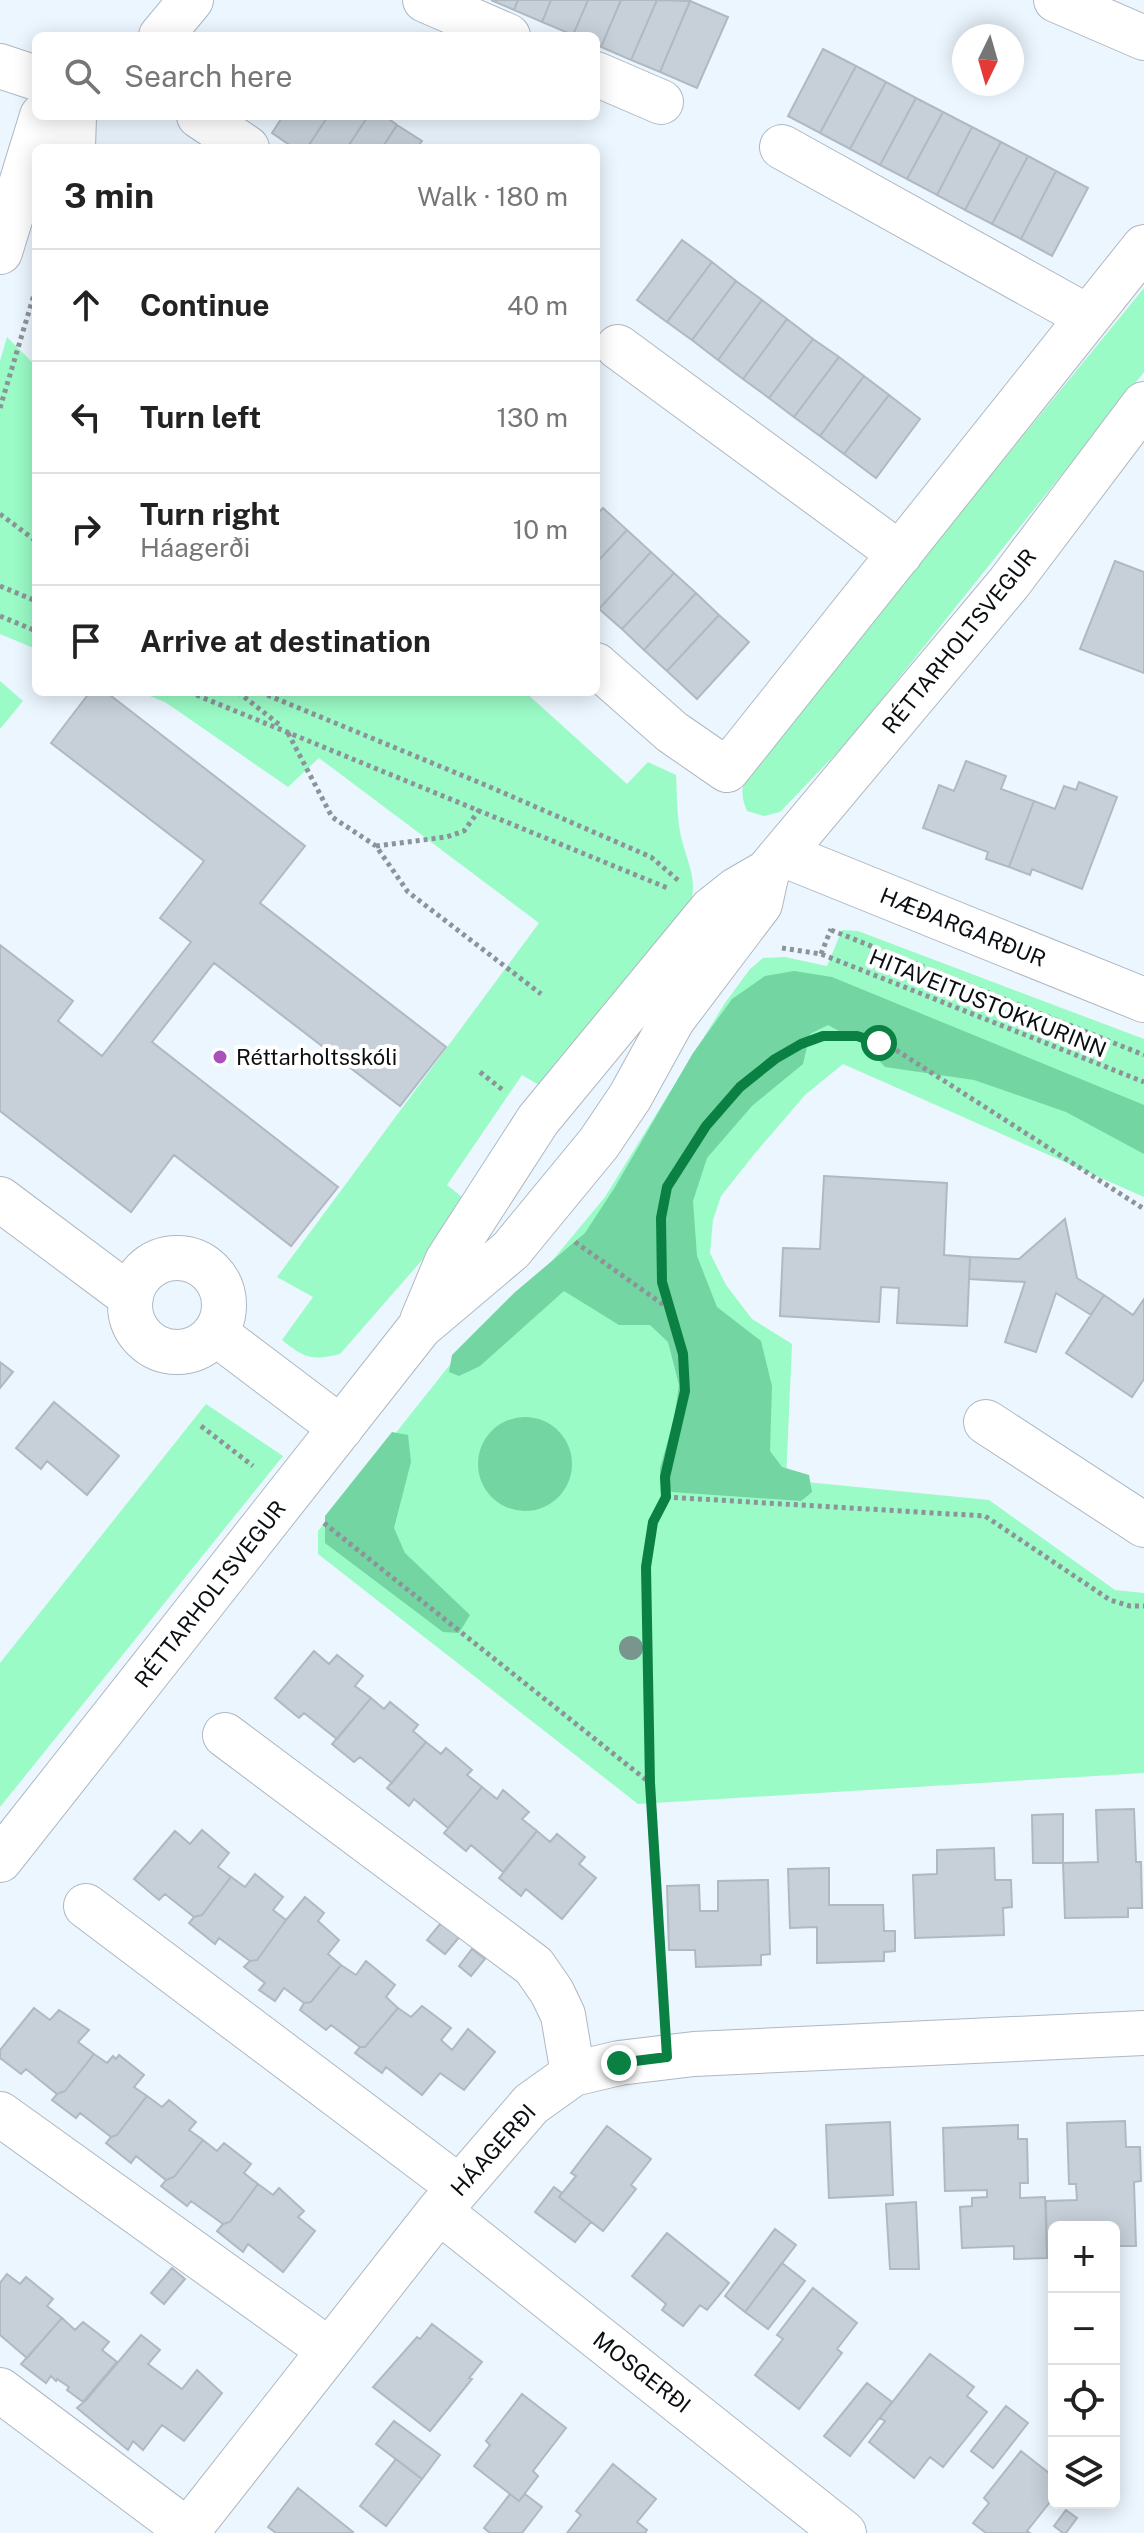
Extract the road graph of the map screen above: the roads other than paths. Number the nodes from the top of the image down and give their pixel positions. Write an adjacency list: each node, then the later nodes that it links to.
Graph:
1 (191, 0): 4 (street)
2 (425, 0): 5 (street)
3 (1056, 0): 6 (street)
4 (164, 32)
5 (499, 32)
6 (1144, 38)
7 (0, 66): 9 (street)
8 (600, 76): 10 (street)
9 (32, 77)
10 (661, 102)
11 (41, 120): 14 (street)
12 (74, 120): 15 (street)
13 (205, 120): 16 (street)
14 (33, 144)
15 (73, 144)
16 (241, 144)
17 (782, 147): 21 (street)
18 (32, 148): 20 (street)
19 (1144, 247): 21 (street)
20 (0, 252)
21 (1088, 317): 24 (street)
22 (618, 347): 24 (street)
23 (1144, 404): 26 (street, RÉTTARHOLTSVEGUR)
24 (900, 554): 25 (street)
25 (600, 669)
26 (774, 863): 27 (street, HÆÐARGARÐUR); 30 (street, RÉTTARHOLTSVEGUR); 30 (street, RÉTTARHOLTSVEGUR)
27 (1144, 1000)
28 (0, 1199): 29 (street)
29 (131, 1297): 31 (street); 31 (street)
30 (420, 1327): 33 (street, RÉTTARHOLTSVEGUR)
31 (215, 1333): 33 (street)
32 (986, 1422): 34 (street)
33 (341, 1428): 36 (street, RÉTTARHOLTSVEGUR)
34 (1144, 1525)
35 (225, 1735): 39 (street)
36 (0, 1860)
37 (86, 1906): 41 (street, MOSGERÐI)
38 (1144, 2033): 39 (street, HÁAGERÐI)
39 (573, 2074): 41 (street, HÁAGERÐI)
40 (0, 2114): 42 (street)
41 (449, 2199): 42 (street, HÁAGERÐI); 45 (street, MOSGERÐI)
42 (329, 2350): 44 (street, HÁAGERÐI)
43 (0, 2390): 44 (street)
44 (187, 2532)
45 (844, 2533)

